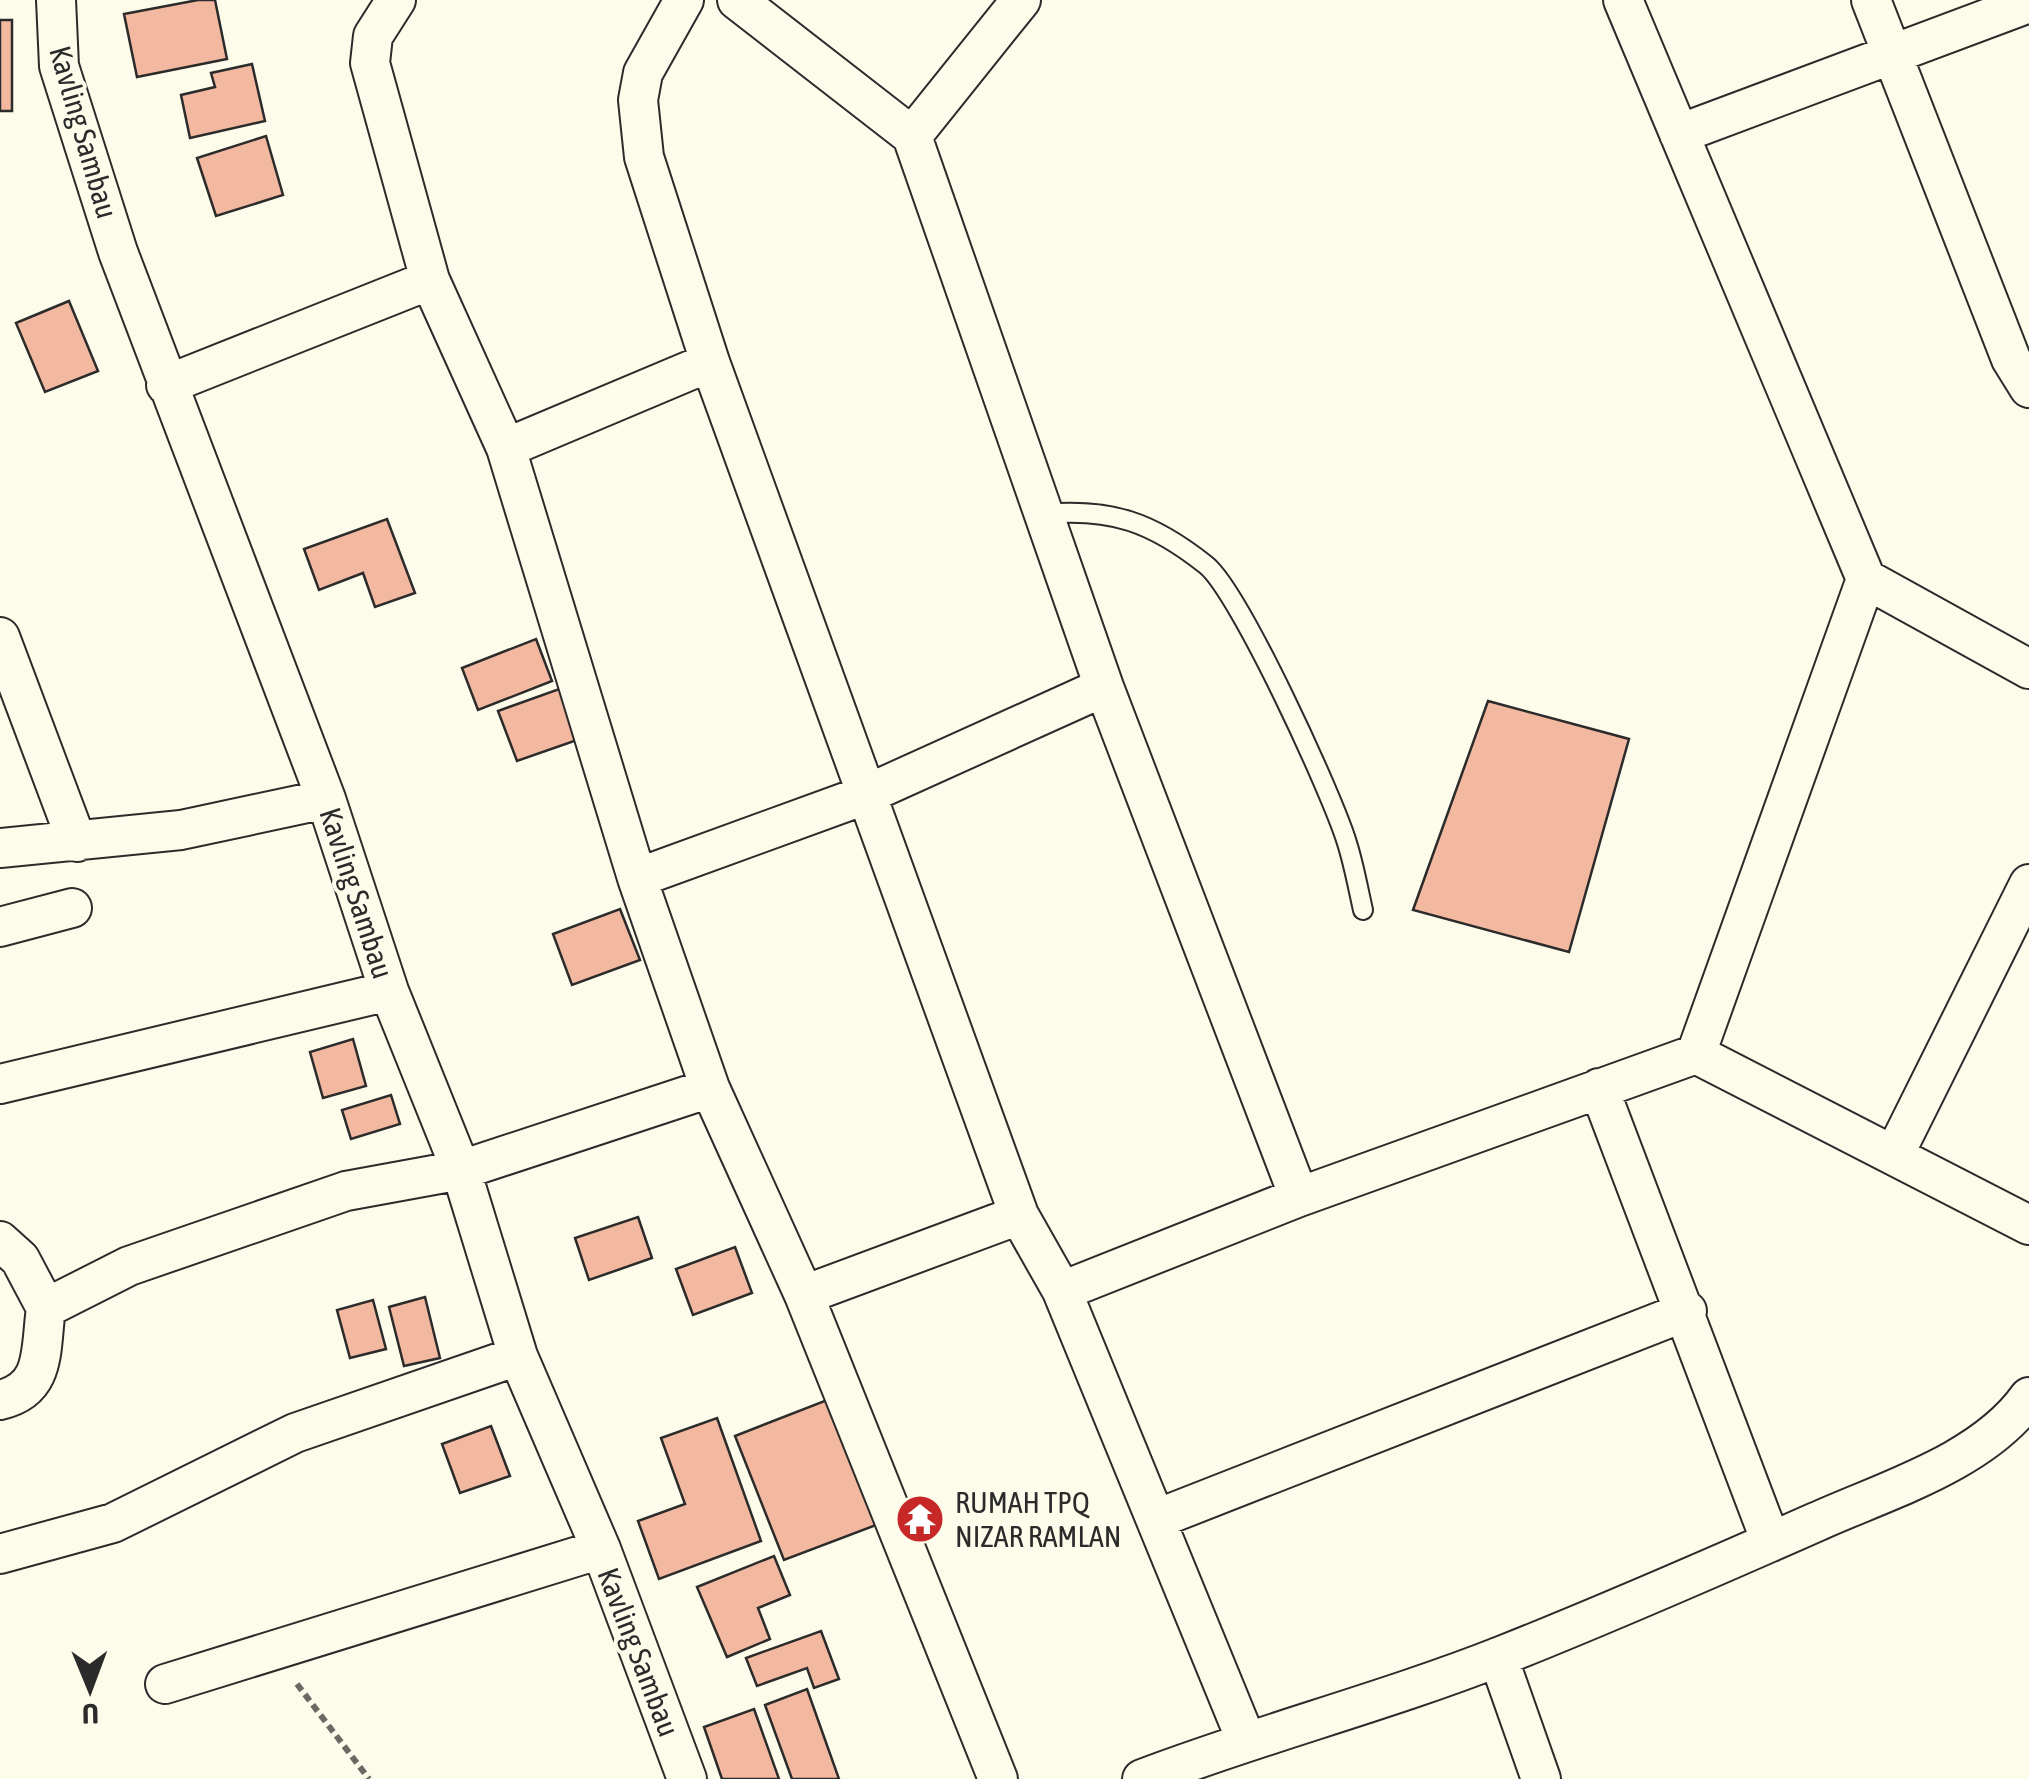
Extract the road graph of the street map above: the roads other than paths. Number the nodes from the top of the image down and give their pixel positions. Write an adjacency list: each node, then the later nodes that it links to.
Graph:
1 (56, 0): 14 (street, Kavling Sambau)
2 (396, 0): 12 (street)
3 (684, 0): 13 (street)
4 (738, 0): 11 (street)
5 (1021, 0): 11 (street)
6 (1623, 0): 10 (street)
7 (1871, 0): 9 (street)
8 (2029, 3): 9 (street)
9 (1890, 54): 10 (street); 15 (street)
10 (1679, 134): 18 (street)
11 (912, 136): 17 (street)
12 (430, 280): 14 (street); 16 (street)
13 (710, 362): 16 (street); 22 (street)
14 (166, 385): 23 (street, Kavling Sambau)
15 (2029, 388)
16 (506, 448): 26 (street)
17 (1044, 514): 21 (street); 29 (lane)
18 (1866, 579): 20 (street); 32 (street)
19 (0, 636): 24 (street)
20 (2029, 669)
21 (1104, 688): 22 (street); 38 (street)
22 (865, 795): 26 (street); 39 (street)
23 (326, 799): 24 (street); 31 (street, Kavling Sambau)
24 (77, 842): 25 (street)
25 (0, 848)
26 (637, 878): 34 (street)
27 (2029, 884): 36 (street)
28 (72, 908): 30 (street)
29 (1364, 910)
30 (0, 927)
31 (389, 991): 33 (street); 37 (street, Kavling Sambau)
32 (1696, 1054): 35 (street); 36 (street)
33 (0, 1084)
34 (710, 1088): 37 (street); 43 (street)
35 (1600, 1088): 38 (street); 45 (street)
36 (1895, 1153): 40 (street)
37 (461, 1170): 44 (street); 46 (street, Kavling Sambau)
38 (1299, 1197): 42 (street)
39 (1020, 1214): 42 (street); 43 (street)
40 (2029, 1225)
41 (0, 1241): 44 (street)
42 (1062, 1292): 49 (street)
43 (804, 1294): 57 (street)
44 (46, 1308): 48 (street)
45 (1688, 1311): 49 (street); 50 (street)
46 (518, 1356): 51 (street, Kavling Sambau); 52 (street)
47 (2029, 1396): 50 (street)
48 (0, 1400)
49 (1159, 1518): 55 (street)
50 (1771, 1542): 53 (street)
51 (600, 1549): 54 (street); 56 (street, Kavling Sambau)
52 (0, 1554)
53 (1498, 1657): 55 (street); 59 (street)
54 (165, 1684)
55 (1246, 1740): 58 (street)
56 (688, 1779)
57 (998, 1779)
58 (1142, 1779)
59 (1541, 1779)

